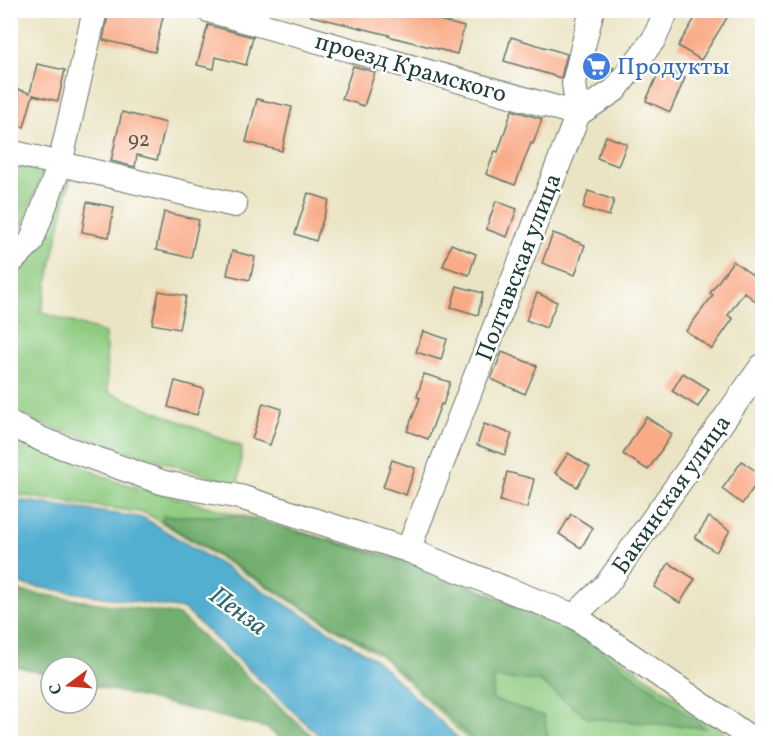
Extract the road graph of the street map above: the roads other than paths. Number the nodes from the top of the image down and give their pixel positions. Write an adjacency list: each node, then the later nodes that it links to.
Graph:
1 (95, 10): 7 (street)
2 (208, 10): 5 (street, проезд Крамского)
3 (592, 10): 5 (street)
4 (667, 10): 5 (street)
5 (579, 114): 12 (street, Полтавская улица)
6 (10, 152): 7 (street)
7 (60, 164): 8 (street); 9 (street)
8 (235, 206)
9 (10, 264)
10 (762, 366): 13 (street, Бакинская улица)
11 (10, 424): 12 (street)
12 (408, 550): 13 (street)
13 (574, 616): 14 (street)
14 (759, 744)

